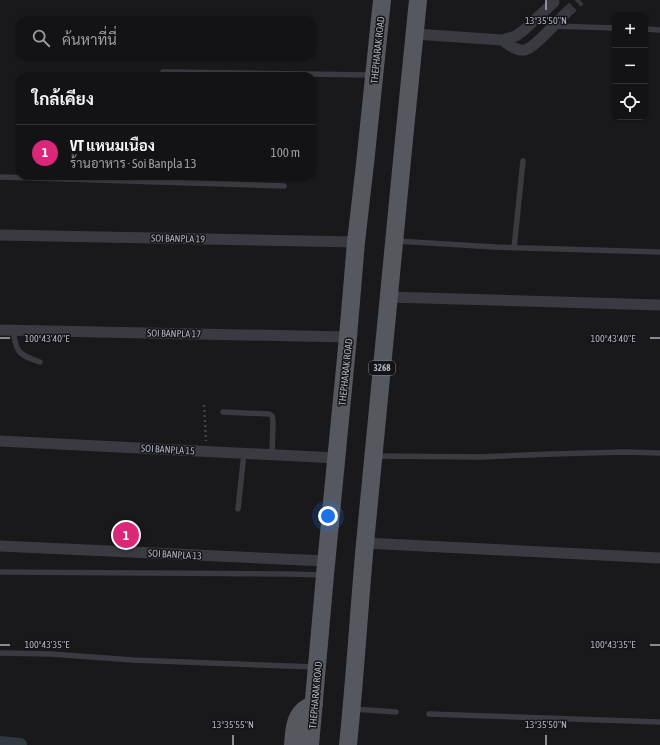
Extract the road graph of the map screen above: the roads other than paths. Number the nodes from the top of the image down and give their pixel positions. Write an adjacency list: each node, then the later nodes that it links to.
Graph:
1 (382, 0): 13 (main road, THEPHARAK ROAD)
2 (418, 0): 10 (main road, 3268)
3 (554, 2): 4 (street)
4 (541, 14): 6 (street); 11 (street)
5 (565, 14): 6 (street)
6 (553, 26): 7 (lane); 11 (street)
7 (612, 28)
8 (648, 29): 9 (lane)
9 (660, 30)
10 (415, 34): 11 (street); 20 (main road, 3268)
11 (502, 40)
12 (316, 74): 13 (lane)
13 (374, 75): 21 (main road, THEPHARAK ROAD)
14 (523, 161): 22 (lane)
15 (0, 177): 16 (lane)
16 (16, 178)
17 (95, 180): 18 (lane)
18 (284, 186)
19 (0, 235): 21 (street, SOI BANPLA 19)
20 (393, 241): 22 (lane); 24 (main road, 3268)
21 (356, 242): 28 (main road, THEPHARAK ROAD)
22 (514, 248): 23 (lane)
23 (660, 252)
24 (388, 297): 25 (street); 35 (main road, 3268)
25 (660, 305)
26 (0, 330): 27 (street, SOI BANPLA 17)
27 (13, 330): 28 (street, SOI BANPLA 17); 29 (lane)
28 (348, 337): 36 (main road, THEPHARAK ROAD)
29 (40, 362)
30 (223, 412): 34 (lane)
31 (0, 441): 32 (street, SOI BANPLA 15)
32 (244, 453): 34 (street, SOI BANPLA 15); 37 (lane)
33 (660, 453): 35 (lane)
34 (272, 455): 36 (street, SOI BANPLA 15)
35 (373, 456): 38 (main road, 3268)
36 (336, 458): 41 (main road, THEPHARAK ROAD)
37 (238, 509)
38 (365, 544): 40 (street); 49 (main road, 3268)
39 (0, 546): 41 (street, SOI BANPLA 13)
40 (660, 558)
41 (325, 568): 42 (lane); 44 (main road, THEPHARAK ROAD)
42 (0, 572)
43 (0, 653): 44 (lane)
44 (317, 667): 45 (main road, THEPHARAK ROAD)
45 (314, 710): 50 (main road); 51 (main road, THEPHARAK ROAD)
46 (396, 712): 49 (lane)
47 (429, 714): 48 (lane)
48 (660, 722)
49 (352, 731)
50 (293, 745)
51 (310, 745)

